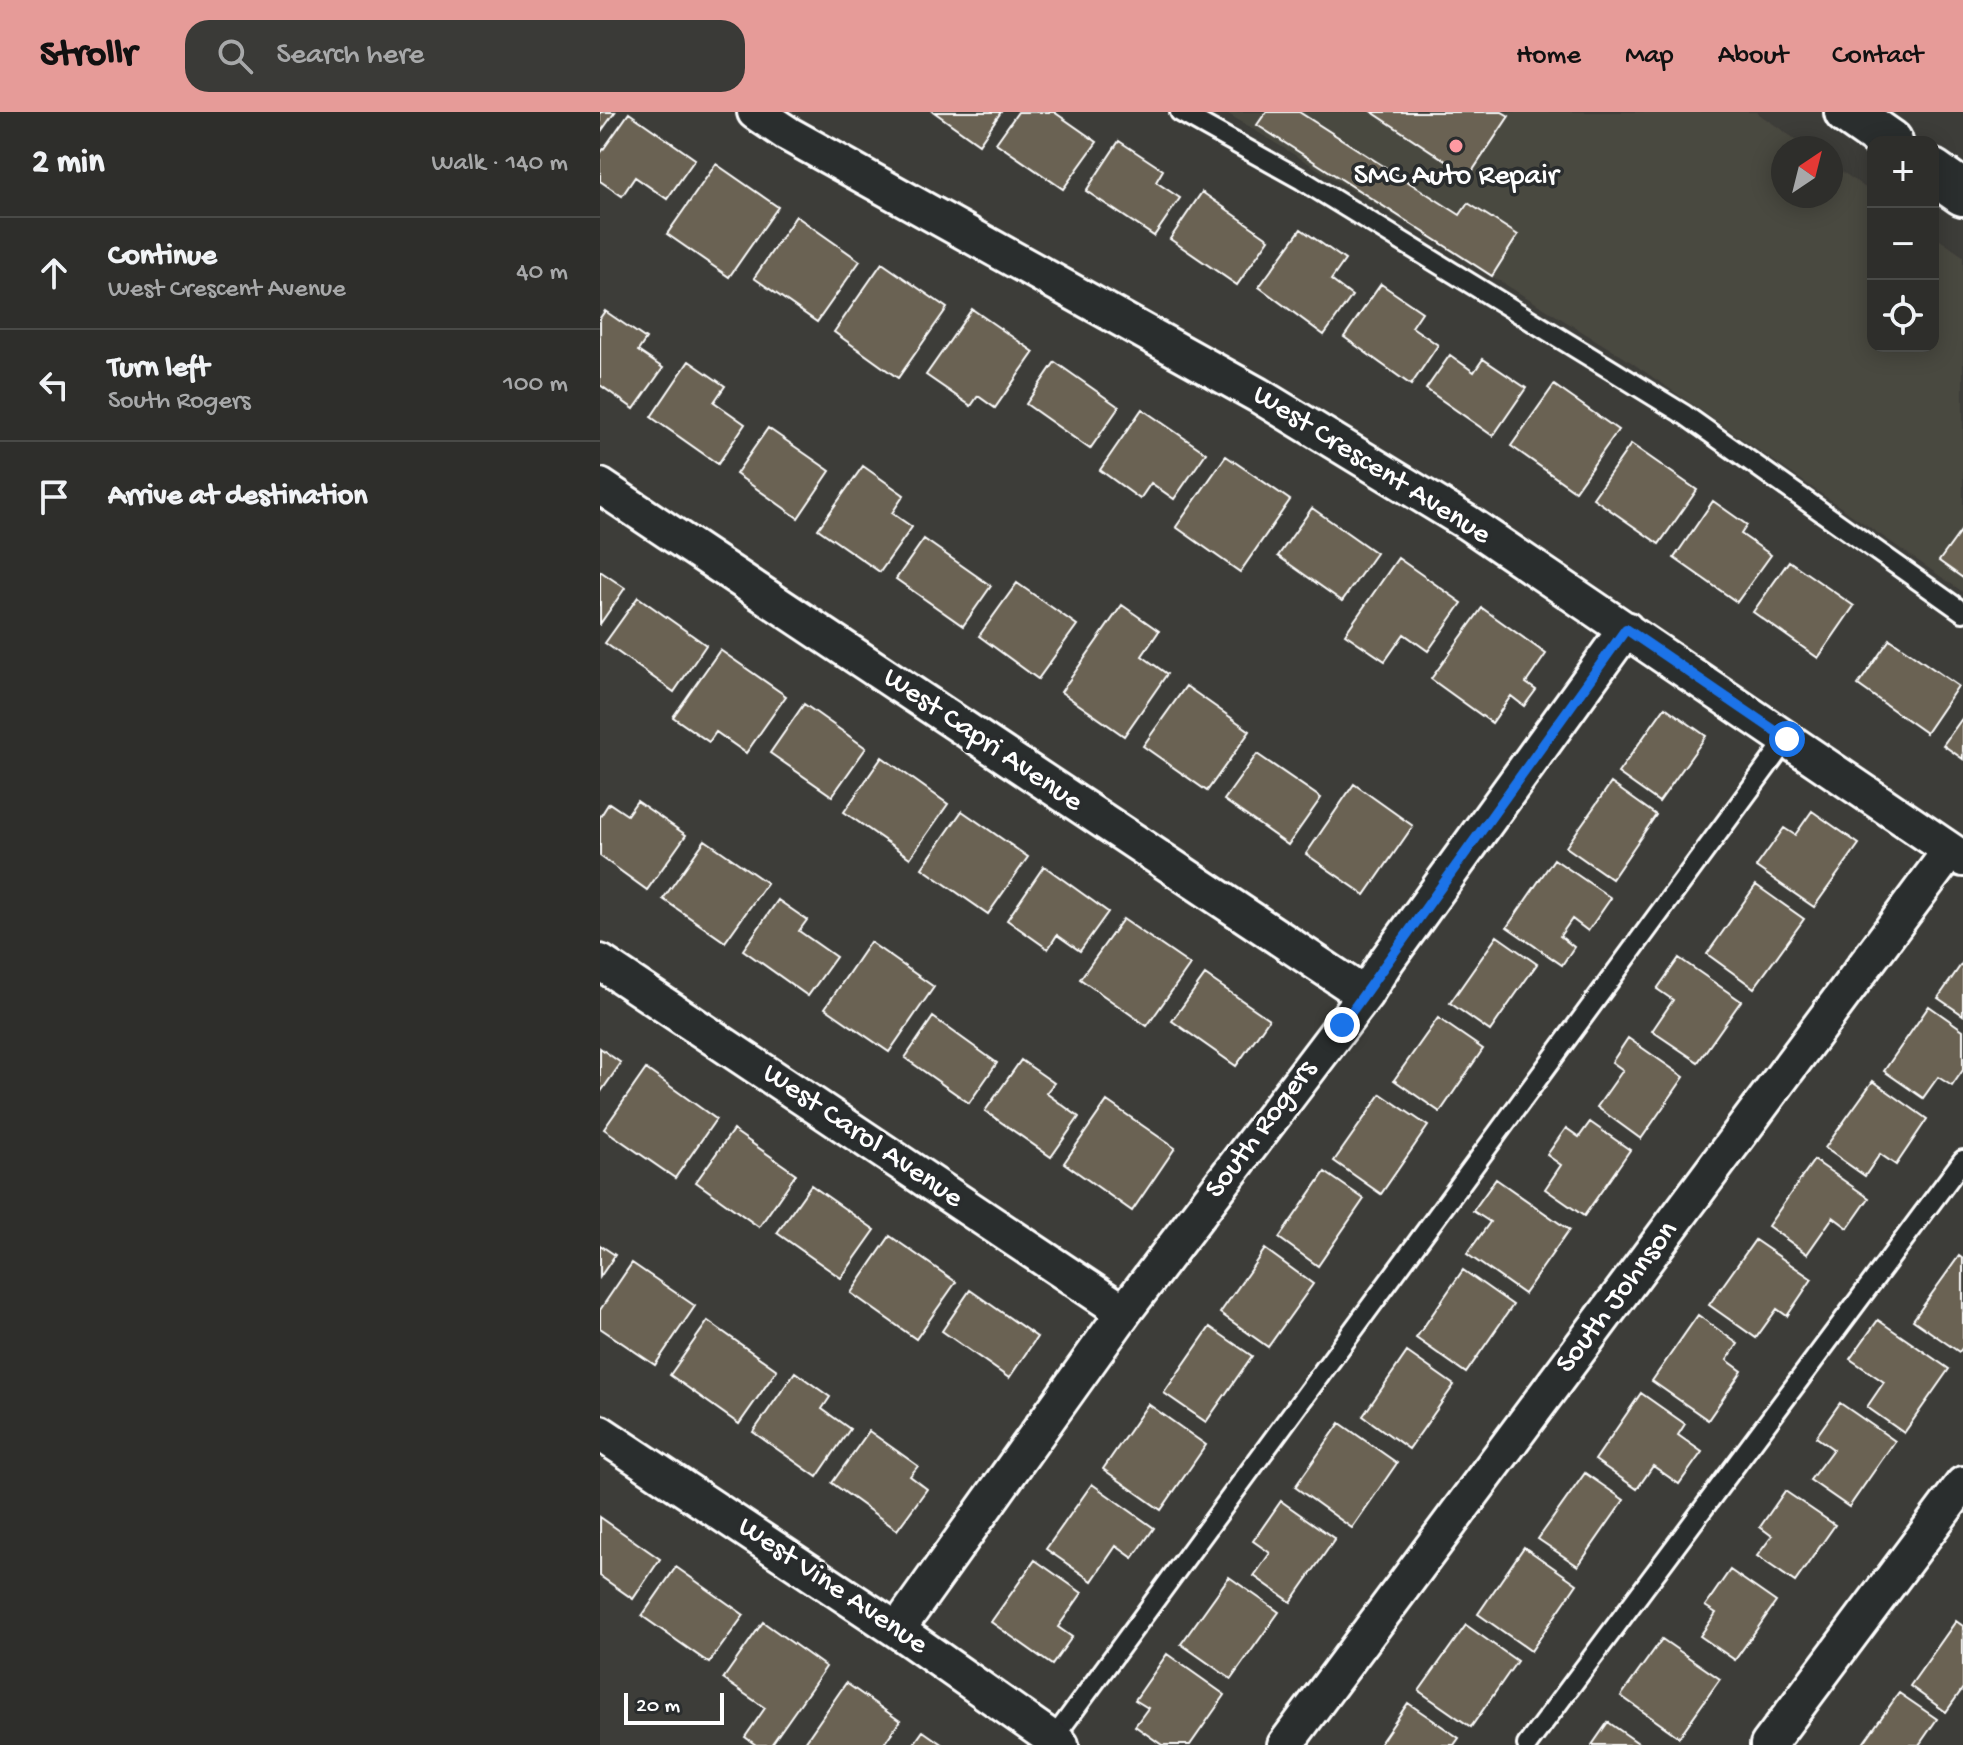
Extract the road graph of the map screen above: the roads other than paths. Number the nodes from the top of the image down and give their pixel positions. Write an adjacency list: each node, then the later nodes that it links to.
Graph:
1 (755, 112): 9 (street, West Crescent Avenue)
2 (1180, 112): 8 (lane)
3 (1847, 112): 4 (main road)
4 (1881, 136)
5 (1939, 176): 6 (main road)
6 (1963, 193)
7 (600, 486): 13 (street, West Capri Avenue)
8 (1963, 612)
9 (1626, 629): 10 (street, West Crescent Avenue); 13 (street, South Rogers)
10 (1787, 739): 11 (street, West Crescent Avenue); 19 (lane)
11 (1957, 855): 20 (street, South Johnson)
12 (600, 962): 15 (street, West Carol Avenue)
13 (1365, 995): 15 (street, South Rogers)
14 (1963, 1160): 21 (lane)
15 (1124, 1312): 18 (street, South Rogers)
16 (600, 1433): 18 (street, West Vine Avenue)
17 (1963, 1484): 22 (street)
18 (897, 1630): 19 (street, West Vine Avenue)
19 (1054, 1743)
20 (1285, 1745)
21 (1527, 1745)
22 (1768, 1745)

